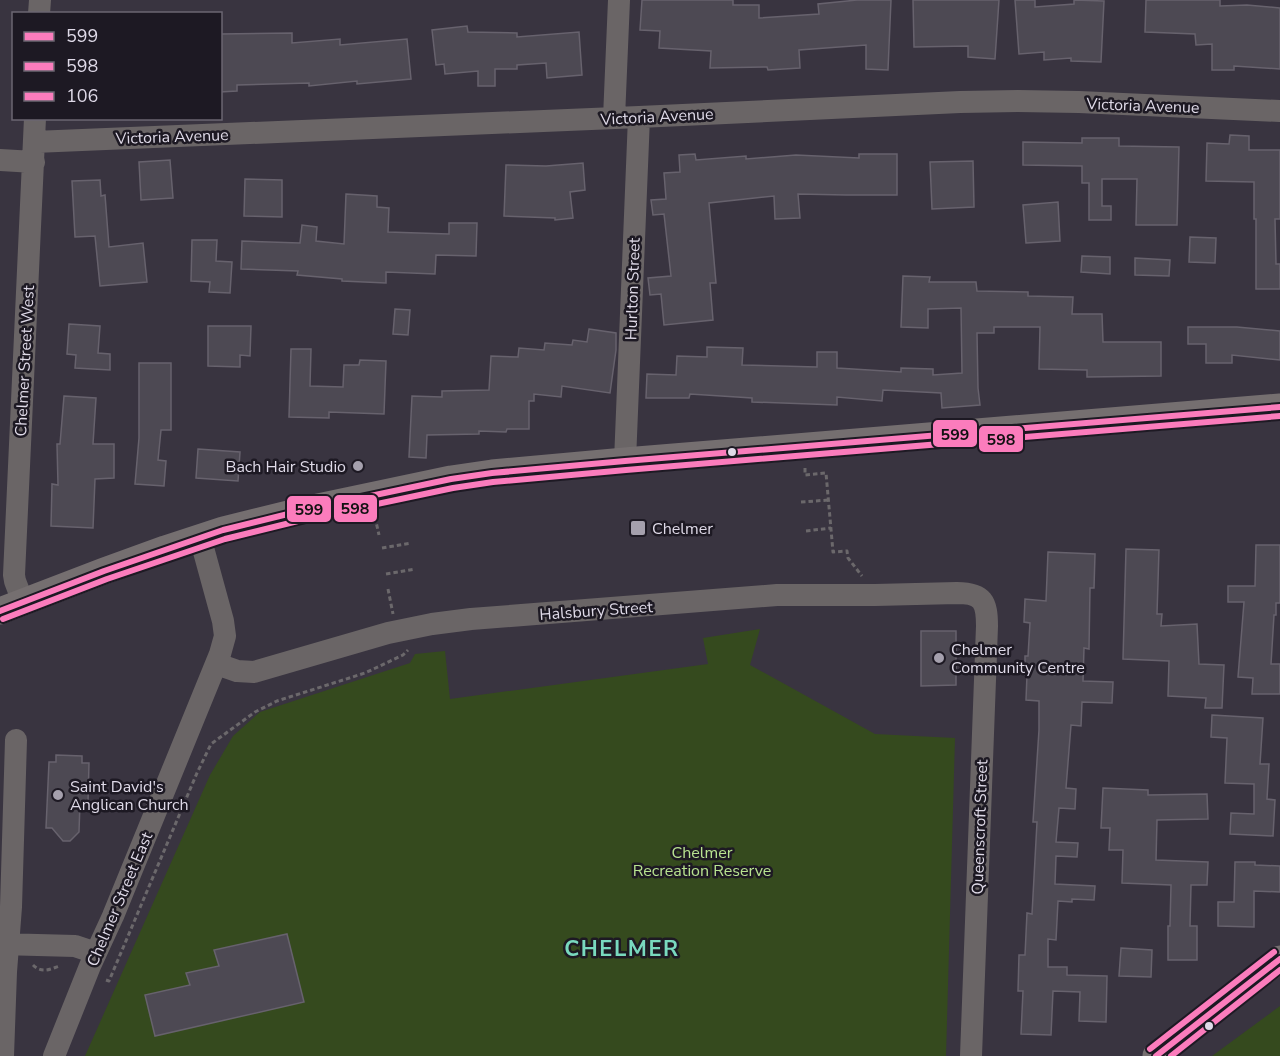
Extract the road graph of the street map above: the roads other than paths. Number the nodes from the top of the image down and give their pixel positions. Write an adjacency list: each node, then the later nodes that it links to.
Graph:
1 (619, 0): 4 (street)
2 (1280, 111): 3 (street, Victoria Avenue)
3 (639, 117): 4 (street, Victoria Avenue); 10 (street, Hurlton Street)
4 (614, 118): 6 (street, Victoria Avenue)
5 (35, 120): 6 (street, Chelmer Street West)
6 (34, 152): 7 (street, Victoria Avenue); 9 (street, Chelmer Street West)
7 (0, 160)
8 (1280, 407): 10 (main road)
9 (10, 443): 13 (street, Chelmer Street West)
10 (625, 461): 11 (main road)
11 (200, 537): 13 (main road); 14 (street, Chelmer Street East)
12 (982, 598): 14 (street, Halsbury Street); 21 (street, Queenscroft Street)
13 (12, 606)
14 (217, 664): 17 (street, Chelmer Street East)
15 (16, 740): 16 (street)
16 (4, 944): 17 (street); 19 (street)
17 (96, 953): 20 (street, Chelmer Street East)
18 (1280, 959): 22 (main road)
19 (3, 1056)
20 (54, 1056)
21 (971, 1056)
22 (1156, 1056)

